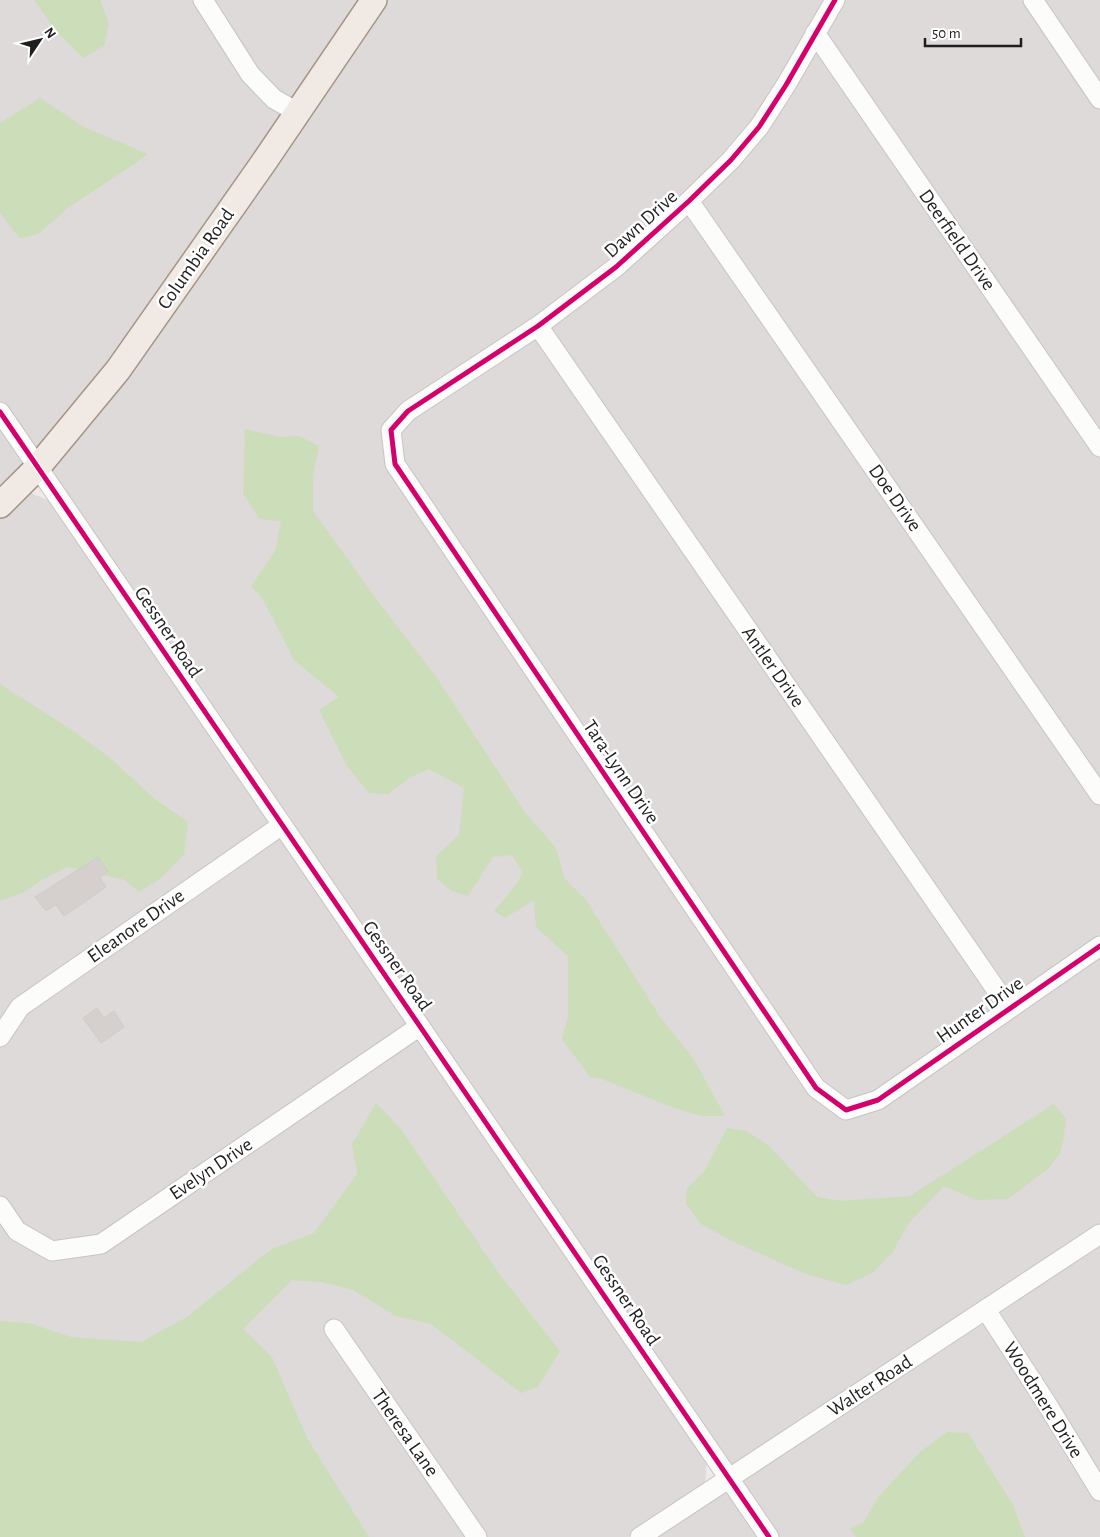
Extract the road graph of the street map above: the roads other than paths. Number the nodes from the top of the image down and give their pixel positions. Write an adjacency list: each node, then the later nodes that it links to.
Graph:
1 (203, 0): 7 (street)
2 (374, 0): 7 (main road, Columbia Road)
3 (835, 0): 5 (street, Dawn Drive)
4 (1033, 0): 6 (street)
5 (815, 33): 8 (street, Dawn Drive); 12 (street, Deerfield Drive)
6 (1100, 99)
7 (297, 112): 13 (main road, Columbia Road)
8 (689, 201): 9 (street, Dawn Drive); 15 (street, Doe Drive)
9 (538, 326): 11 (street, Dawn Drive); 18 (street, Antler Drive)
10 (0, 412): 13 (street, Gessner Road)
11 (408, 412): 21 (street, Tara-Lynn Drive)
12 (1100, 447)
13 (37, 468): 14 (main road, Columbia Road); 16 (street, Gessner Road)
14 (0, 505)
15 (1100, 796)
16 (282, 825): 19 (street, Gessner Road); 20 (street, Eleanore Drive)
17 (1100, 946): 18 (street, Hunter Drive)
18 (1009, 1008): 21 (street, Hunter Drive)
19 (420, 1026): 22 (street, Evelyn Drive); 26 (street, Gessner Road)
20 (0, 1037)
21 (878, 1100)
22 (0, 1206)
23 (1100, 1234): 24 (street, Walter Road)
24 (986, 1310): 26 (street, Walter Road); 27 (street, Woodmere Drive)
25 (334, 1330): 28 (street, Theresa Lane)
26 (729, 1478): 29 (street, Walter Road); 30 (street, Gessner Road)
27 (1100, 1492)
28 (477, 1537)
29 (640, 1537)
30 (769, 1537)

